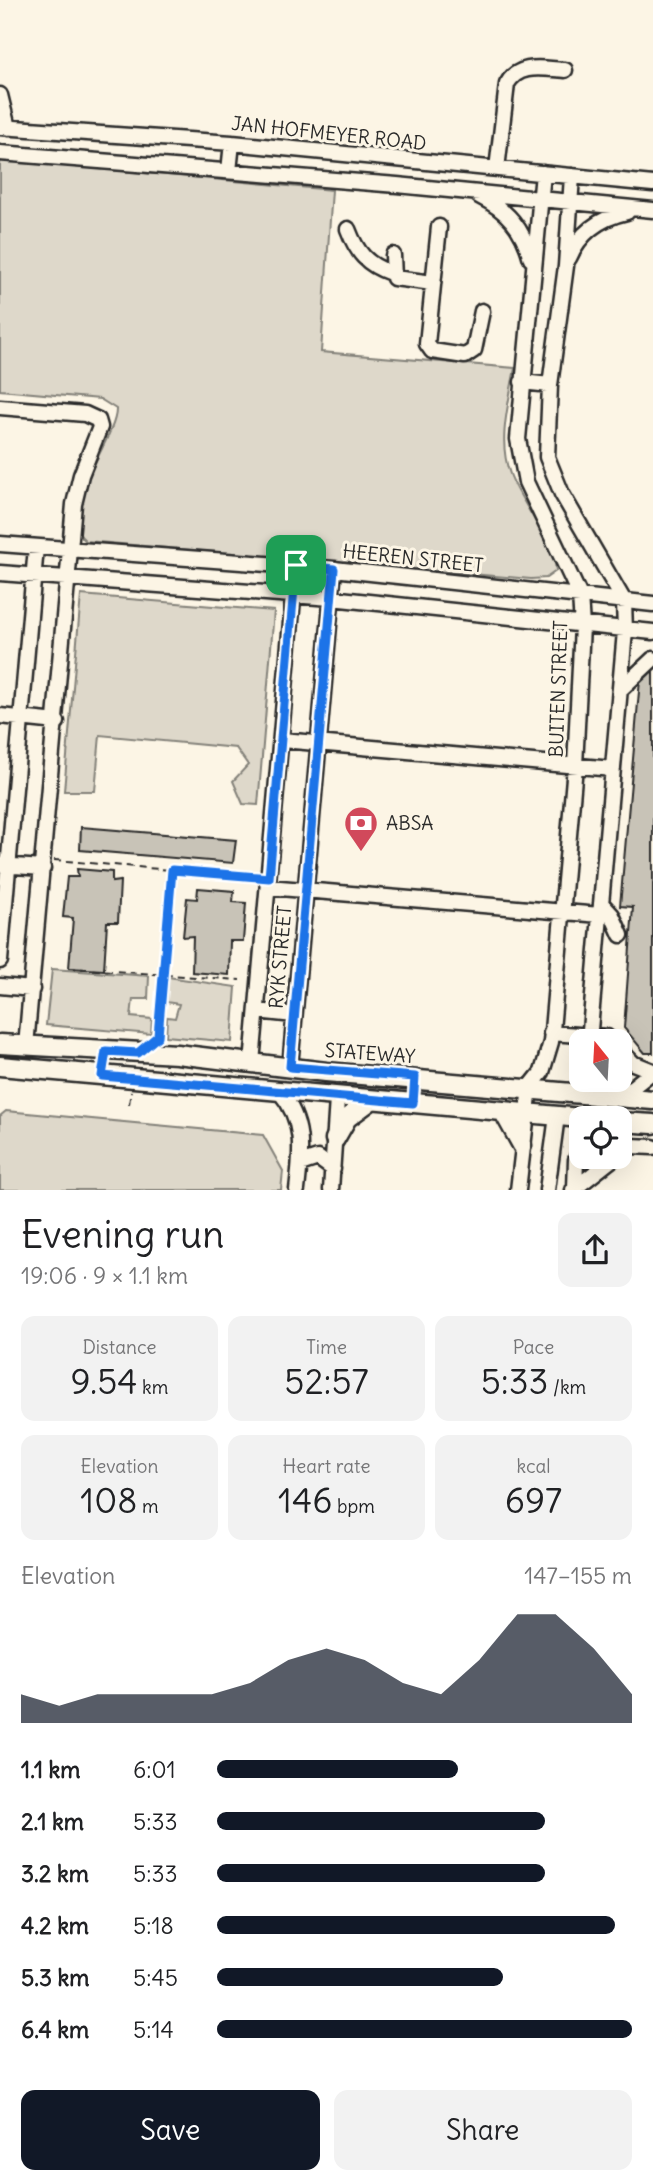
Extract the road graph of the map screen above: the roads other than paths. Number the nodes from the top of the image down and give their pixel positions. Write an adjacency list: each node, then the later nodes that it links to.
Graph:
1 (565, 70): 6 (street)
2 (0, 95): 3 (street)
3 (4, 128): 4 (street, JAN HOFMEYER ROAD)
4 (232, 143): 6 (street, JAN HOFMEYER ROAD); 7 (street)
5 (0, 153): 7 (street)
6 (497, 169): 8 (street, JAN HOFMEYER ROAD)
7 (229, 171): 11 (street)
8 (543, 173): 9 (street, JAN HOFMEYER ROAD); 12 (street, BUITEN STREET)
9 (572, 176): 10 (street, JAN HOFMEYER ROAD); 13 (street)
10 (653, 184)
11 (475, 194): 12 (street); 18 (street)
12 (542, 199): 13 (street); 18 (street, BUITEN STREET)
13 (570, 202): 14 (street); 19 (street)
14 (647, 210): 19 (street)
15 (439, 227): 21 (street)
16 (348, 229): 20 (street)
17 (393, 255): 20 (street)
18 (532, 263): 23 (street, BUITEN STREET)
19 (566, 266): 24 (street)
20 (391, 273): 21 (street)
21 (433, 283): 22 (street)
22 (482, 311)
23 (522, 382): 24 (street); 35 (street, BUITEN STREET)
24 (550, 385): 37 (street)
25 (0, 407): 28 (street)
26 (0, 544): 27 (street, HEEREN STREET)
27 (36, 547): 28 (street, HEEREN STREET); 32 (street)
28 (72, 550): 29 (street, HEEREN STREET); 33 (street)
29 (296, 565): 30 (street, HEEREN STREET); 34 (street, RYK STREET)
30 (334, 569): 35 (street, HEEREN STREET); 36 (street, RYK STREET)
31 (0, 573): 32 (street)
32 (34, 576): 33 (street); 45 (street)
33 (69, 579): 34 (street); 46 (street)
34 (294, 596): 36 (street); 47 (street, RYK STREET)
35 (580, 596): 37 (street, HEEREN STREET); 39 (street, BUITEN STREET)
36 (331, 598): 39 (street); 48 (street, RYK STREET)
37 (624, 601): 38 (street, HEEREN STREET); 40 (street)
38 (653, 604)
39 (582, 626): 40 (street); 49 (street, BUITEN STREET)
40 (625, 631): 41 (street); 43 (street)
41 (653, 632)
42 (653, 659): 43 (street)
43 (620, 690): 50 (street)
44 (0, 716): 45 (street)
45 (22, 719): 46 (street); 52 (street)
46 (57, 722): 51 (street)
47 (282, 740): 48 (street); 53 (street, RYK STREET)
48 (317, 743): 49 (street); 54 (street, RYK STREET)
49 (575, 766): 50 (street); 56 (street, BUITEN STREET)
50 (612, 769): 55 (street)
51 (43, 864): 52 (street); 60 (street)
52 (4, 865): 58 (street)
53 (269, 883): 54 (street); 61 (street, RYK STREET)
54 (305, 889): 56 (street); 62 (street, RYK STREET)
55 (600, 909): 56 (street); 57 (street); 63 (street)
56 (561, 912): 64 (street, BUITEN STREET)
57 (621, 936)
58 (0, 961)
59 (0, 986): 60 (street)
60 (32, 989): 67 (street)
61 (257, 1011): 62 (street); 71 (street, RYK STREET)
62 (294, 1015): 73 (street, RYK STREET)
63 (590, 1029)
64 (551, 1033): 65 (street); 79 (street, BUITEN STREET)
65 (569, 1036)
66 (0, 1044): 67 (main road, STATEWAY)
67 (26, 1046): 68 (main road, STATEWAY)
68 (106, 1051): 69 (main road, STATEWAY); 76 (main road)
69 (177, 1054): 71 (main road, STATEWAY); 78 (main road)
70 (632, 1062): 74 (street)
71 (252, 1063): 73 (main road, STATEWAY)
72 (0, 1066): 76 (main road)
73 (290, 1067): 75 (main road, STATEWAY)
74 (653, 1071): 83 (street)
75 (326, 1072): 77 (main road, STATEWAY); 84 (main road)
76 (102, 1076): 78 (main road)
77 (415, 1077): 79 (main road, STATEWAY); 87 (main road)
78 (174, 1082): 81 (main road)
79 (530, 1087): 80 (main road, STATEWAY); 89 (street)
80 (569, 1087)
81 (280, 1092): 84 (main road); 98 (street)
82 (600, 1092): 83 (main road, STATEWAY)
83 (619, 1098): 85 (main road, STATEWAY)
84 (337, 1099): 86 (main road); 94 (street)
85 (653, 1100)
86 (370, 1101): 87 (main road); 94 (main road)
87 (413, 1103): 88 (main road)
88 (503, 1111): 89 (main road); 95 (main road)
89 (526, 1113): 90 (main road); 95 (street)
90 (557, 1116): 91 (main road); 106 (street)
91 (569, 1117)
92 (632, 1123): 93 (main road)
93 (653, 1124)
94 (335, 1139): 99 (street)
95 (522, 1145): 105 (street)
96 (632, 1146): 97 (street)
97 (653, 1147)
98 (300, 1164): 99 (street); 103 (street)
99 (333, 1169): 104 (street)
100 (575, 1169): 102 (street)
101 (600, 1169): 102 (street)
102 (574, 1189)
103 (297, 1190)
104 (331, 1190)
105 (518, 1190)
106 (547, 1190)

